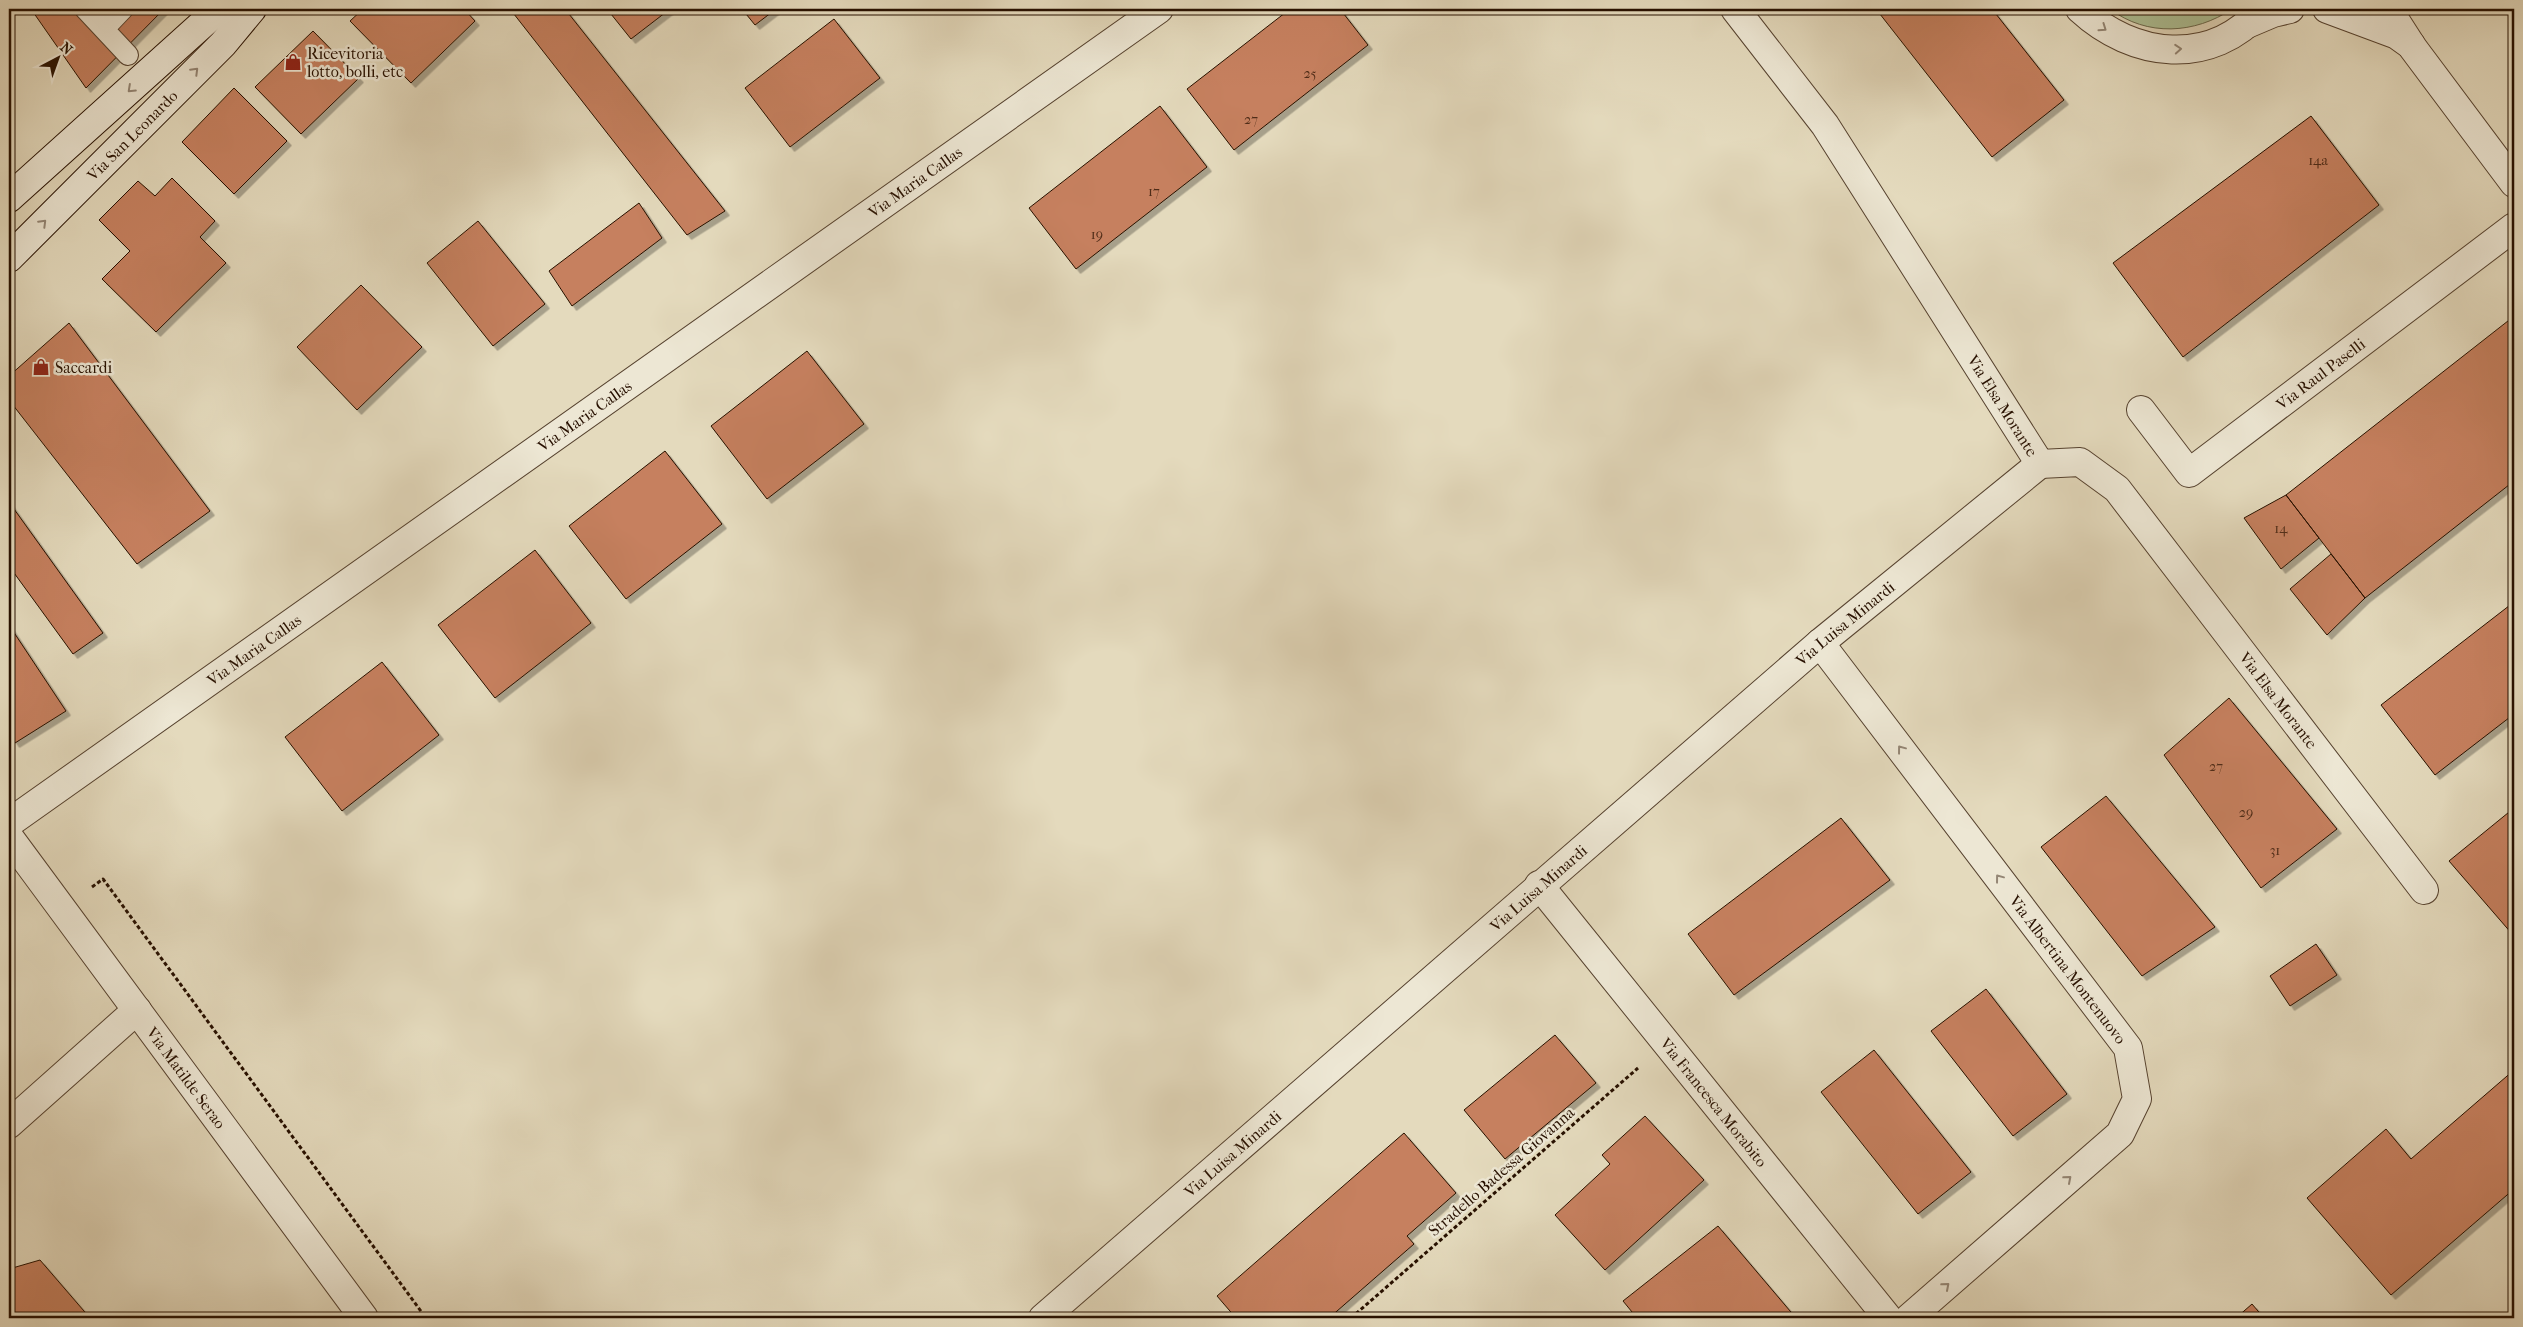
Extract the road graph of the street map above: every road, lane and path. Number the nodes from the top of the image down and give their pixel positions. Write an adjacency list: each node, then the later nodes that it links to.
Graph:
1 (85, 9): 13 (lane)
2 (123, 9): 13 (lane)
3 (219, 9): 17 (street, Via San Leonardo, one-way to 17)
4 (252, 9): 19 (street, Via San Leonardo, one-way to 4)
5 (1159, 9): 23 (street, Via Maria Callas)
6 (1734, 9): 21 (street, Via Elsa Morante)
7 (2080, 9): 12 (street, one-way to 12)
8 (2262, 9): 12 (street)
9 (2290, 9): 12 (street)
10 (2327, 9): 14 (street)
11 (2388, 9): 14 (street)
12 (2242, 27)
13 (104, 29): 15 (lane)
14 (2413, 48): 16 (street)
15 (128, 55)
16 (2514, 183)
17 (9, 198)
18 (2514, 227): 20 (street, Via Raul Paselli)
19 (9, 258)
20 (2141, 410)
21 (2040, 464): 22 (street, Via Luisa Minardi); 26 (street, Via Elsa Morante)
22 (1820, 642): 25 (street, Via Luisa Minardi); 34 (street, Via Albertina Montenuovo, one-way to 22)
23 (9, 824)
24 (9, 837): 27 (street, Via Matilde Serao)
25 (1539, 885): 28 (street, Via Francesca Morabito); 31 (street, Via Luisa Minardi)
26 (2424, 890)
27 (137, 1010): 29 (street); 30 (street, Via Matilde Serao)
28 (1667, 1043): 32 (path, Stradello Badessa Giovanna); 33 (street, Via Francesca Morabito)
29 (9, 1124)
30 (364, 1318)
31 (1043, 1318)
32 (1351, 1318)
33 (1888, 1318)
34 (1909, 1318)

